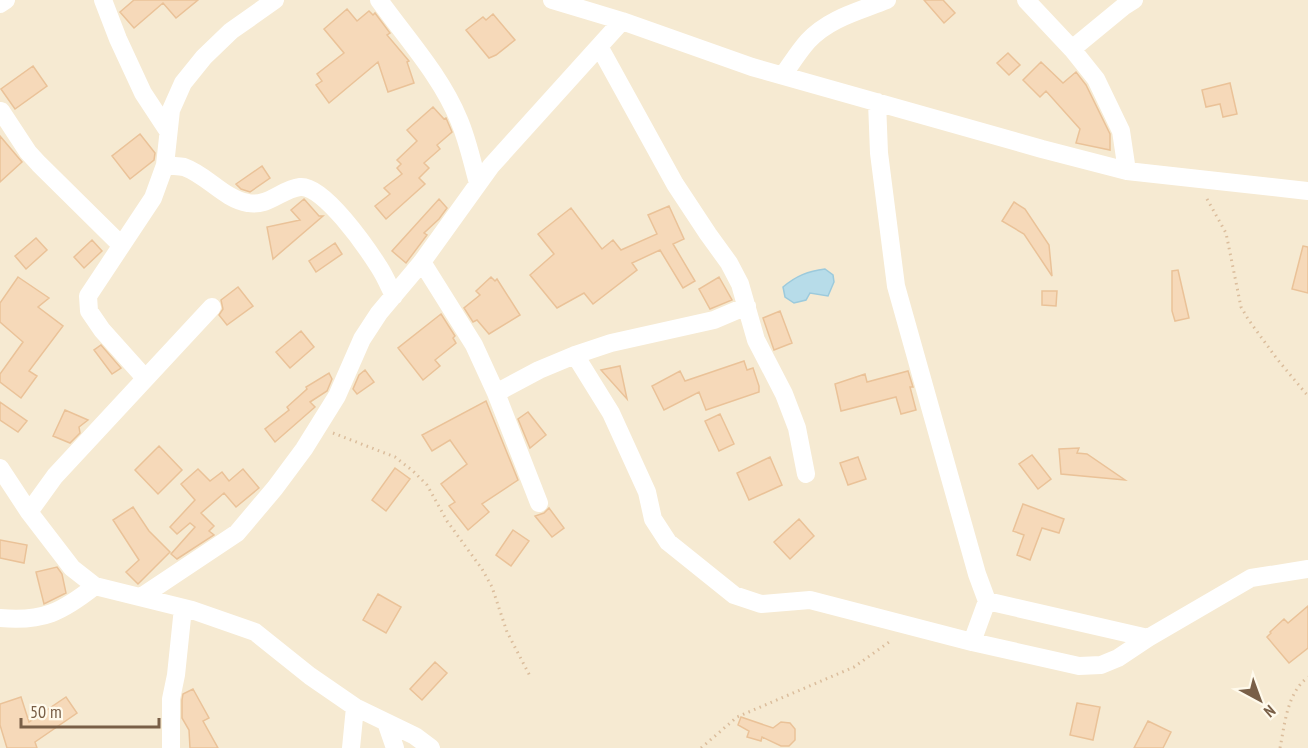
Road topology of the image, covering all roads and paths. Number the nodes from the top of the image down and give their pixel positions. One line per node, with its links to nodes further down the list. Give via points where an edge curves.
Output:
1 (6, 0): 9 (street)
2 (104, 0): 17 (street, via 143,93)
3 (275, 0): 17 (street, via 231,31 204,57 183,83 171,110)
4 (379, 0): 21 (street, via 445,93 468,143)
5 (552, 0): 10 (street)
6 (887, 0): 14 (street, via 826,27 810,39)
7 (1026, 0): 13 (street)
8 (1134, 0): 13 (street)
9 (0, 4)
10 (589, 7): 11 (street)
11 (622, 21): 12 (street); 14 (street)
12 (600, 48): 21 (street, via 538,112); 26 (street, via 675,184 729,263)
13 (1072, 49): 19 (street, via 1096,79 1122,131)
14 (783, 75): 15 (street)
15 (877, 102): 19 (street); 40 (street, via 879,153 896,286)
16 (1, 111): 23 (street, via 28,152)
17 (168, 131): 18 (street)
18 (165, 165): 23 (street, via 153,198); 25 (street, via 183,167 249,204 303,186 316,190 360,239)
19 (1127, 171): 20 (street)
20 (1199, 179): 22 (street); 31 (path, via 1226,233 1244,313)
21 (478, 183): 24 (street)
22 (1308, 191)
23 (121, 245): 29 (street, via 88,296 89,311)
24 (422, 262): 25 (street); 30 (street, via 474,345)
25 (394, 296): 32 (street, via 362,339 337,396)
26 (747, 306): 28 (street, via 714,320 611,343); 34 (street, via 756,340 797,428)
27 (213, 307): 29 (street)
28 (575, 356): 30 (street); 43 (street, via 611,413 647,492 653,519 669,542 734,595 761,604 810,600)
29 (145, 378): 36 (street, via 55,476)
30 (496, 393): 35 (street)
31 (1308, 396)
32 (317, 427): 39 (street, via 275,488 237,533); 47 (path, via 395,457 427,485 482,569 507,632)
33 (0, 468): 36 (street)
34 (806, 474)
35 (538, 503)
36 (29, 512): 38 (street, via 72,568)
37 (1308, 569): 44 (street, via 1251,578)
38 (95, 586): 39 (street); 42 (street, via 59,612 42,617)
39 (141, 597): 41 (street)
40 (987, 601): 44 (street); 45 (street)
41 (183, 608): 48 (street, via 255,632); 50 (street, via 171,699)
42 (0, 618)
43 (910, 626): 45 (street); 54 (path, via 854,667 737,717)
44 (1148, 638): 45 (street, via 1101,665 1079,666)
45 (972, 642)
46 (1308, 677): 55 (path, via 1293,696)
47 (531, 678)
48 (355, 707): 49 (street); 51 (street)
49 (386, 722): 52 (street); 53 (street)
50 (171, 748)
51 (351, 748)
52 (395, 748)
53 (431, 748)
54 (701, 748)
55 (1280, 748)

